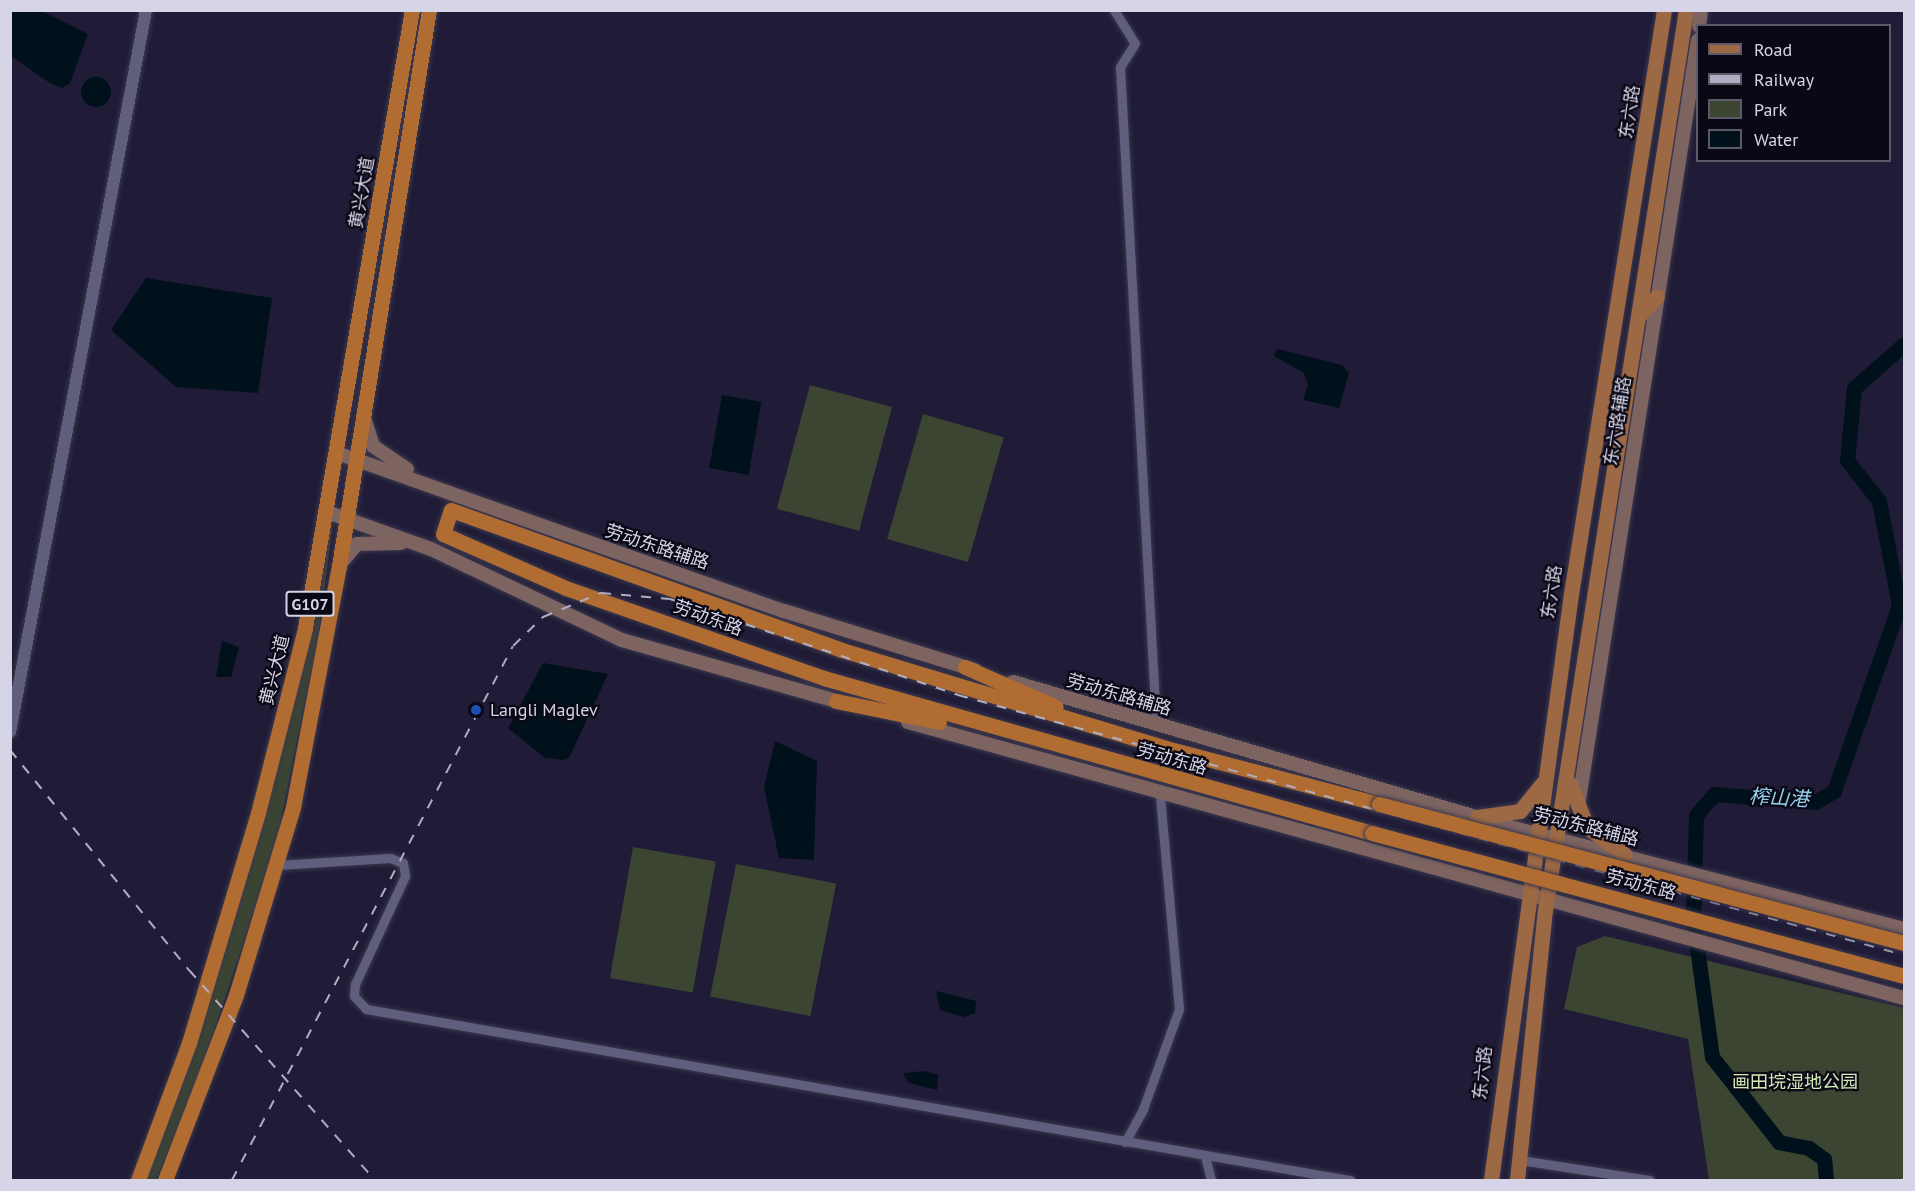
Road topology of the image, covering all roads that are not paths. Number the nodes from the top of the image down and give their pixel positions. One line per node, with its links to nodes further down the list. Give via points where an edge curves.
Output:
1 (146, 10): 21 (street)
2 (412, 10): 11 (highway, 黄兴大道 / G107)
3 (429, 10): 10 (highway, 黄兴大道 / G107)
4 (1114, 10): 20 (street, via 1135,43 1120,67)
5 (1664, 10): 24 (main road, 东六路, via 1648,133 1571,594)
6 (1686, 10): 9 (main road)
7 (1696, 52): 8 (main road, 东六路辅路)
8 (1657, 296): 9 (main road); 27 (main road, 东六路辅路)
9 (1638, 317): 25 (main road)
10 (363, 413): 12 (highway, 黄兴大道 / G107); 13 (main road, via 368,436 382,454)
11 (337, 453): 12 (main road, 劳动东路辅路); 14 (highway, 黄兴大道 / G107)
12 (356, 459): 13 (main road, 劳动东路辅路); 15 (highway, 黄兴大道 / G107)
13 (481, 501): 18 (main road, 劳动东路辅路, via 784,611)
14 (327, 512): 15 (main road); 42 (highway, 黄兴大道 / G107, via 305,628 258,813 189,1043)
15 (347, 519): 16 (main road); 17 (highway, 黄兴大道 / G107)
16 (431, 549): 17 (main road, via 368,541 350,549); 19 (main road, via 614,637)
17 (339, 566): 32 (highway, 黄兴大道 / G107)
18 (965, 667): 20 (main road, 劳动东路辅路); 22 (highway)
19 (836, 701): 23 (highway); 26 (main road)
20 (1156, 724): 28 (main road, 劳动东路辅路)
21 (10, 732)
22 (1177, 751): 23 (highway, 劳动东路, via 842,650 452,510 443,534 566,588 761,657); 36 (highway, 劳动东路, bridge)
23 (1088, 755): 37 (highway, 劳动东路, bridge)
24 (1548, 769): 28 (main road, via 1520,811); 29 (main road, 东六路)
25 (1569, 773): 27 (main road); 30 (main road)
26 (1160, 795): 33 (main road); 39 (street, via 1179,1009 1143,1109)
27 (1577, 808): 31 (main road, via 1593,835)
28 (1477, 817): 29 (main road, 劳动东路辅路)
29 (1538, 833): 30 (main road, 劳动东路辅路); 33 (main road, 东六路)
30 (1558, 838): 31 (main road, 劳动东路辅路); 34 (main road)
31 (1624, 854): 35 (main road, 劳动东路辅路)
32 (278, 865): 39 (street, via 390,858 405,867 355,984 354,996 366,1009); 43 (highway, 黄兴大道 / G107, via 208,1076)
33 (1527, 893): 34 (main road); 46 (main road, 东六路)
34 (1547, 899): 38 (main road); 41 (main road)
35 (1899, 927)
36 (1905, 943)
37 (1905, 976)
38 (1902, 997)
39 (1125, 1142): 40 (street)
40 (1205, 1156): 44 (street); 45 (street)
41 (1520, 1160): 47 (main road); 48 (street)
42 (138, 1180)
43 (165, 1180)
44 (1211, 1180)
45 (1350, 1180)
46 (1491, 1180)
47 (1517, 1180)
48 (1649, 1180)

